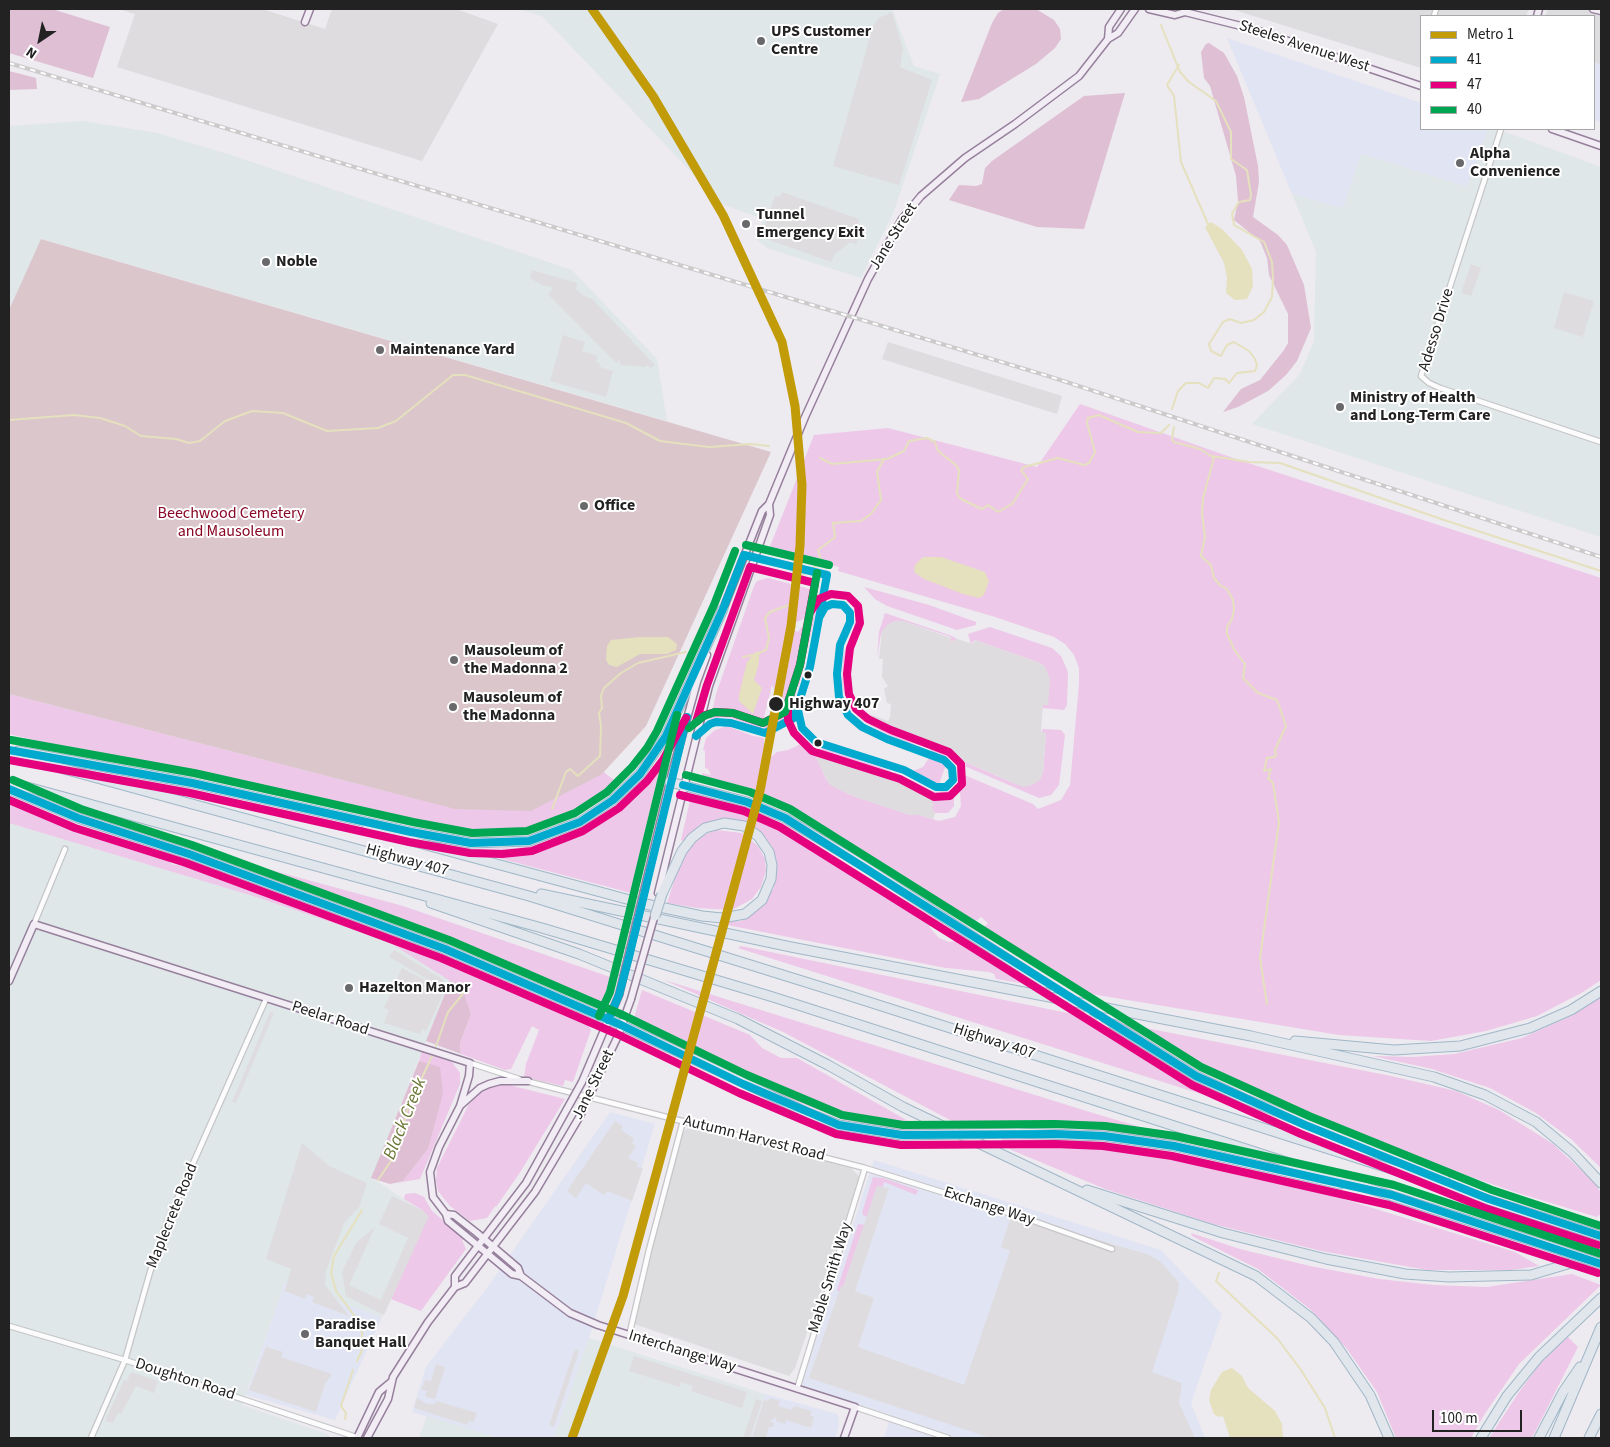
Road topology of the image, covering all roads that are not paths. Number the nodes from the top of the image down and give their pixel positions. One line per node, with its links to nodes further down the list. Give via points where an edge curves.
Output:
1 (310, 9): 8 (main road)
2 (1121, 9): 9 (main road, Jane Street, via 1109,27)
3 (1135, 9): 9 (main road, Jane Street, via 1118,34)
4 (1149, 9): 6 (main road, Steeles Avenue West, via 1175,15)
5 (1593, 9): 7 (main road)
6 (1184, 10): 10 (main road, Steeles Avenue West, via 1253,29)
7 (1601, 11)
8 (306, 22)
9 (1108, 39): 15 (main road, Jane Street, via 1079,76 965,158 910,208 866,283)
10 (1420, 86)
11 (1501, 130): 14 (street, Adesso Drive, via 1421,376 1433,386)
12 (1555, 130): 13 (main road)
13 (1601, 146)
14 (1601, 442)
15 (769, 504): 16 (main road, Jane Street, via 762,511); 21 (main road, Jane Street, via 770,515 709,686)
16 (723, 609): 20 (main road, Jane Street, via 697,682); 23 (highway, via 655,754 613,800 580,822 529,841 471,843)
17 (9, 750): 23 (highway, via 192,784)
18 (9, 754): 26 (highway, Highway 407)
19 (9, 782): 25 (highway, Highway 407)
20 (670, 782): 21 (highway); 34 (main road, Jane Street, bridge, via 618,995)
21 (683, 785): 27 (main road, Jane Street); 31 (highway, via 748,802 785,818)
22 (9, 789): 34 (highway, via 78,818 189,854 419,939)
23 (295, 808): 27 (highway, via 632,900 722,918 745,914 762,900 771,880 769,852 758,836 744,826 724,823 705,828 682,851)
24 (65, 849): 29 (street)
25 (356, 876): 44 (highway, via 579,954 738,1019 903,1107); 45 (highway, Highway 407, via 773,997)
26 (484, 882): 37 (highway, via 791,948); 46 (highway, Highway 407)
27 (660, 894): 28 (highway, bridge)
28 (655, 916): 36 (main road, Jane Street, bridge)
29 (34, 924): 30 (main road); 33 (main road, Peelar Road)
30 (9, 981)
31 (1045, 983)
32 (1601, 992): 37 (highway, via 1530,1028 1460,1046 1363,1049)
33 (266, 999): 38 (main road, Peelar Road); 63 (street, Maplecrete Road, via 167,1222)
34 (608, 1020): 36 (highway); 49 (main road, Jane Street, bridge, via 582,1082 526,1183)
35 (1113, 1024): 46 (highway, via 1196,1076 1243,1098)
36 (621, 1025): 45 (highway, bridge, via 839,1125 902,1135 1018,1133 1104,1136 1174,1146); 51 (main road, Jane Street, bridge, via 580,1116 536,1192)
37 (1251, 1036): 43 (highway, via 1434,1077 1485,1095 1536,1122)
38 (470, 1063): 39 (street, Autumn Harvest Road); 40 (main road)
39 (528, 1081): 40 (main road, via 489,1084); 41 (street, Autumn Harvest Road)
40 (460, 1106): 47 (main road, via 430,1172 433,1197)
41 (683, 1121): 42 (street, Autumn Harvest Road); 61 (street)
42 (865, 1168): 52 (street, Exchange Way, via 1028,1218); 65 (street, Mable Smith Way)
43 (1599, 1180)
44 (1065, 1183): 54 (highway, via 1231,1236 1405,1274 1449,1277 1531,1275); 73 (highway, via 1256,1276 1284,1296 1311,1318 1350,1364 1370,1395)
45 (1392, 1196): 55 (highway, Highway 407, bridge)
46 (1489, 1199): 48 (highway, Highway 407)
47 (446, 1214): 49 (main road, via 454,1215); 50 (main road, via 448,1222)
48 (1600, 1236)
49 (483, 1239): 50 (main road, Jane Street); 51 (main road)
50 (478, 1246): 53 (main road, Interchange Way); 57 (main road, Jane Street, via 455,1276)
51 (492, 1247): 53 (main road, Jane Street); 56 (main road, Interchange Way, via 518,1268)
52 (1112, 1250)
53 (487, 1254): 56 (main road, Interchange Way, via 512,1274); 57 (main road, Jane Street, via 465,1283)
54 (1601, 1254)
55 (1601, 1264)
56 (520, 1276): 61 (main road, Interchange Way, via 570,1313)
57 (455, 1287): 64 (main road, Jane Street, via 428,1322)
58 (1601, 1298): 74 (highway, via 1528,1370)
59 (9, 1326): 63 (street, Doughton Road)
60 (1601, 1327): 62 (highway)
61 (629, 1336): 65 (main road, Interchange Way)
62 (1591, 1350): 75 (highway, via 1563,1392); 76 (highway)
63 (125, 1360): 68 (street, Maplecrete Road); 69 (street, Doughton Road)
64 (391, 1382): 69 (main road, Jane Street, via 379,1392); 70 (main road, Jane Street, via 388,1399)
65 (797, 1389): 66 (main road, Interchange Way)
66 (855, 1407): 71 (main road); 72 (street, Interchange Way)
67 (1601, 1414): 77 (highway)
68 (91, 1438)
69 (358, 1438)
70 (367, 1438)
71 (844, 1438)
72 (948, 1438)
73 (1389, 1438)
74 (1480, 1438)
75 (1539, 1438)
76 (1554, 1438)
77 (1589, 1438)

